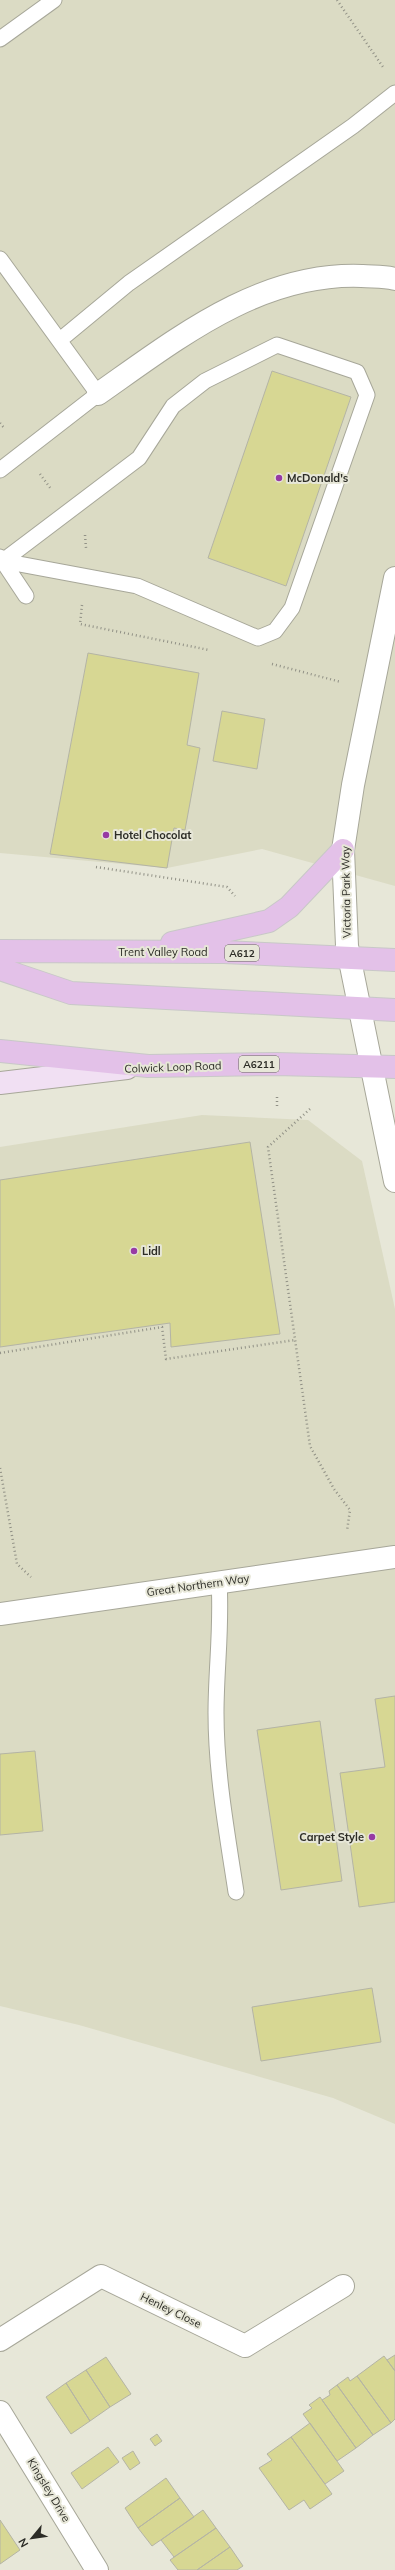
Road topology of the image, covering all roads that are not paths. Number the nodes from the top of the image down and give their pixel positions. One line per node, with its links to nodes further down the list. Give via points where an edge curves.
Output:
1 (54, 0): 2 (lane)
2 (0, 39)
3 (395, 93): 6 (lane, via 353,126 129,283)
4 (0, 259): 6 (lane)
5 (395, 279): 7 (street, via 333,275 293,282 244,301 185,333)
6 (60, 340): 7 (lane)
7 (98, 394): 8 (lane)
8 (0, 470)
9 (1, 559): 9 (lane, via 139,458 173,406 205,381 237,364 277,345 357,372 367,395 292,608 275,631 258,638 137,586); 11 (lane)
10 (395, 578): 12 (street, Victoria Park Way, via 353,785)
11 (26, 596)
12 (343, 850): 14 (main road, via 289,906 269,921); 15 (street, Victoria Park Way)
13 (0, 951): 14 (main road, Trent Valley Road / A612)
14 (134, 952): 15 (main road, Trent Valley Road / A612, via 224,952)
15 (350, 958): 16 (main road, A612); 18 (street, Victoria Park Way)
16 (395, 960)
17 (0, 969): 18 (main road, via 71,993)
18 (360, 1009): 19 (main road); 22 (street, Victoria Park Way)
19 (395, 1010)
20 (0, 1051): 21 (main road)
21 (148, 1066): 22 (main road, Colwick Loop Road / A6211, via 276,1064); 24 (main road, Colwick Loop Road)
22 (371, 1067): 23 (main road, Colwick Loop Road / A6211); 25 (street, Victoria Park Way)
23 (395, 1067)
24 (0, 1083)
25 (395, 1181)
26 (395, 1557): 27 (street, Great Northern Way)
27 (219, 1582): 28 (street, Great Northern Way); 29 (lane, via 220,1638 216,1713 218,1765)
28 (0, 1614)
29 (236, 1892)
30 (343, 2286): 31 (street, Henley Close, via 245,2346 101,2276)
31 (0, 2340)
32 (0, 2412): 33 (street, Kingsley Drive)
33 (97, 2570)

